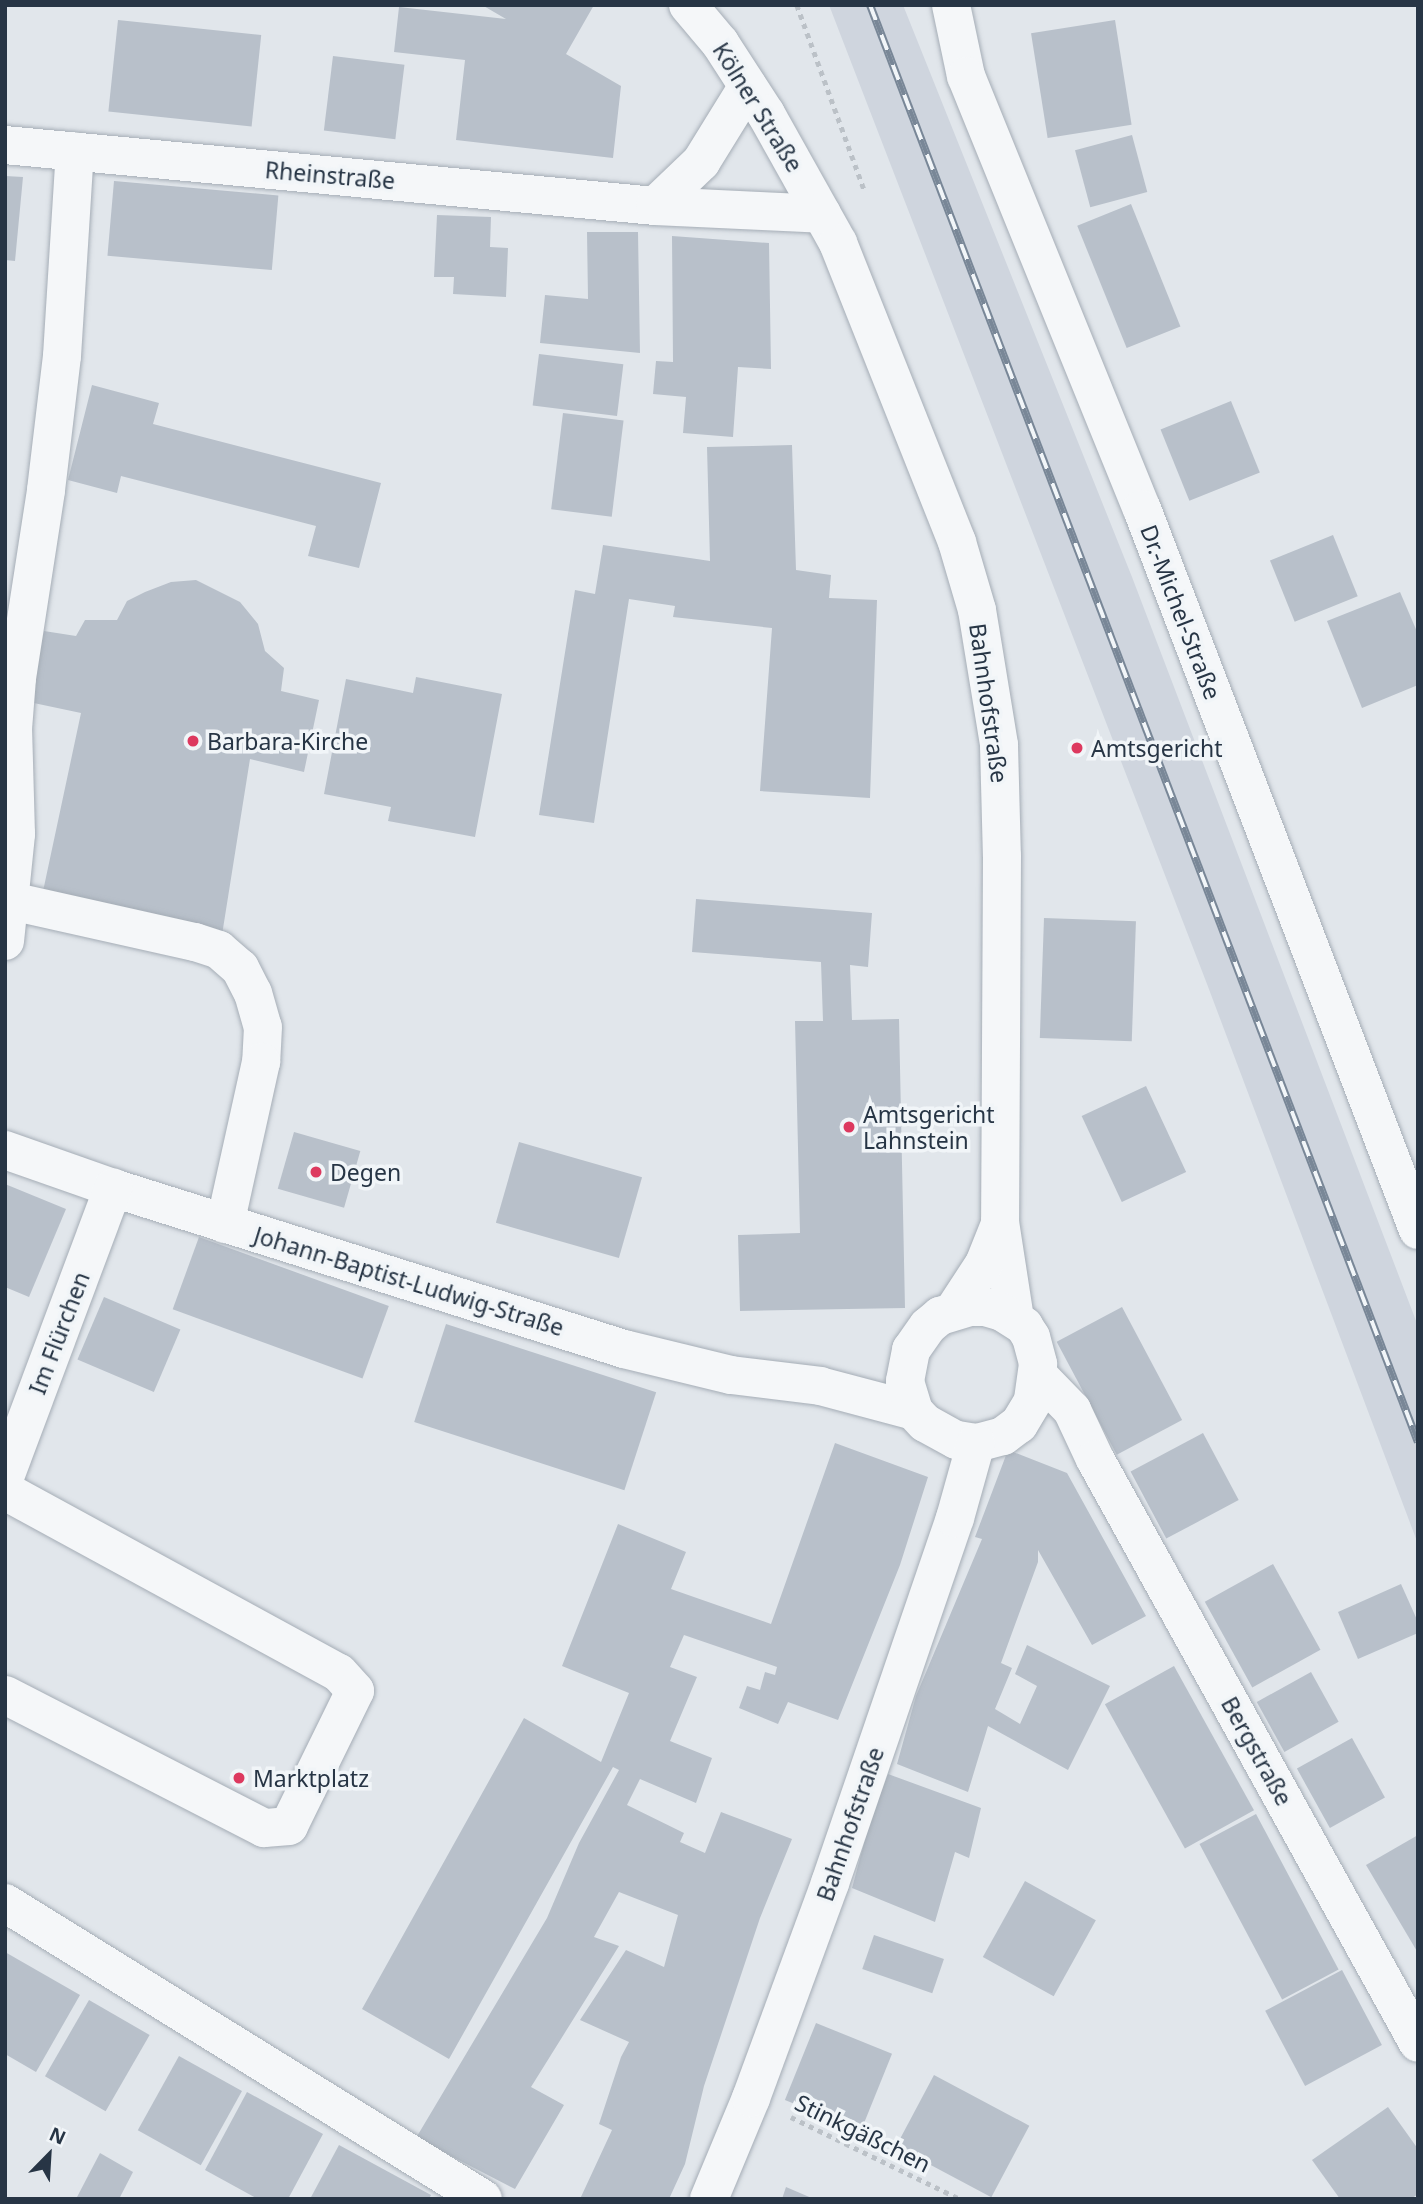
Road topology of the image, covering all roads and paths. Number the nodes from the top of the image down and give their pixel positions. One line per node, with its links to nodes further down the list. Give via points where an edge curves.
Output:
1 (688, 5): 4 (street, Kölner Straße)
2 (797, 5): 7 (path)
3 (951, 5): 16 (street, Dr.-Michel-Straße, via 966,76 1142,509)
4 (748, 86): 8 (street, via 708,153); 9 (street, Kölner Straße)
5 (5, 145): 6 (street, Rheinstraße)
6 (75, 151): 8 (street, Rheinstraße); 10 (street, via 62,356 13,729 16,834)
7 (868, 200)
8 (655, 206): 9 (street, Rheinstraße)
9 (822, 214): 14 (street, Bahnhofstraße, via 874,327 957,542 977,611 992,694 1002,802)
10 (11, 901): 11 (street); 15 (street, via 195,942 219,950 240,968 262,1027 261,1062)
11 (5, 941)
12 (5, 1150): 13 (street, Johann-Baptist-Ludwig-Straße)
13 (113, 1188): 15 (street, Johann-Baptist-Ludwig-Straße); 26 (street, Im Flürchen)
14 (1000, 1222): 17 (street, Bahnhofstraße, via 984,1264); 18 (street, Bahnhofstraße)
15 (225, 1224): 21 (street, Johann-Baptist-Ludwig-Straße, via 664,1360 731,1375)
16 (1418, 1230)
17 (954, 1310): 18 (street, via 985,1307); 19 (street, Bahnhofstraße, via 928,1326)
18 (1015, 1319): 20 (street, Bahnhofstraße, via 1031,1337)
19 (911, 1350): 21 (street, Johann-Baptist-Ludwig-Straße, via 881,1367); 22 (street, via 905,1381)
20 (1038, 1374): 23 (street, Bahnhofstraße, via 1033,1401); 25 (street, Bergstraße, via 1072,1410)
21 (820, 1386): 22 (street, Johann-Baptist-Ludwig-Straße)
22 (914, 1411): 24 (street, via 939,1433)
23 (1019, 1424): 24 (street, via 1003,1436); 25 (street, Bergstraße, via 1052,1430)
24 (976, 1443): 31 (street, Bahnhofstraße, via 955,1518 830,1883)
25 (1095, 1459): 30 (street, Bergstraße)
26 (5, 1477)
27 (5, 1491): 28 (street, via 339,1673 355,1691 289,1826 264,1828)
28 (5, 1695)
29 (5, 1903): 32 (street)
30 (1418, 2043)
31 (751, 2098): 33 (street, Bahnhofstraße); 34 (path, Stinkgäßchen)
32 (483, 2199)
33 (709, 2199)
34 (960, 2199)

